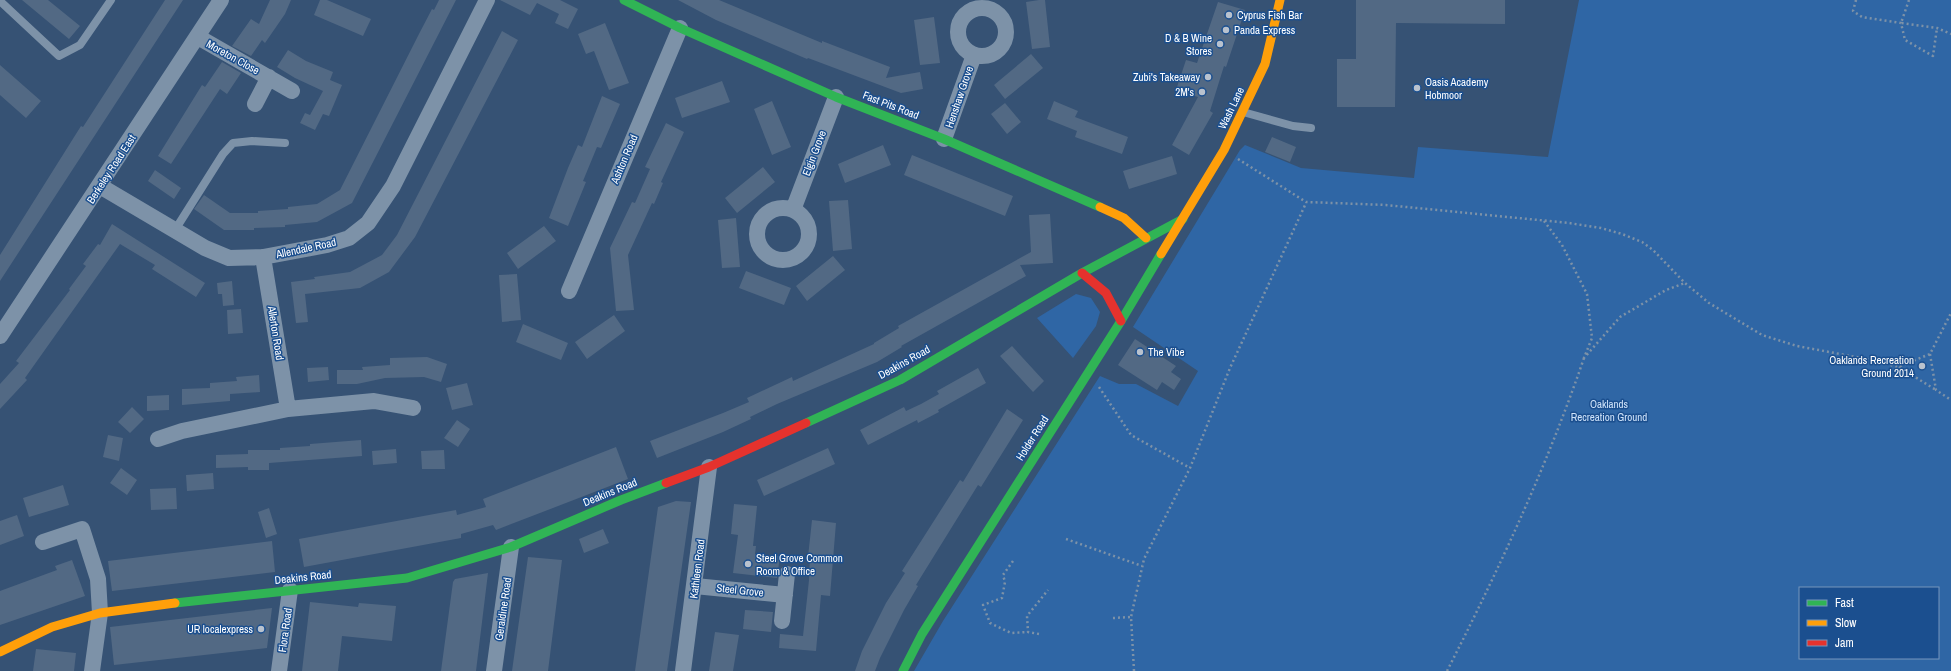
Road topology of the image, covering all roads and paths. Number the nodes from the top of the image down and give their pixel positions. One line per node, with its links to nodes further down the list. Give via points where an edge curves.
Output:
1 (111, 0): 8 (lane, via 80,45 59,56)
2 (221, 0): 13 (street, Berkeley Road East)
3 (487, 0): 31 (street, Allendale Road, via 396,180 368,223 349,238 327,245)
4 (624, 0): 10 (street, Fast Pits Road)
5 (1280, 0): 19 (street, Wash Lane, via 1265,64)
6 (1856, 0): 9 (path, via 1852,11 1862,17)
7 (1909, 0): 9 (path)
8 (0, 1)
9 (1901, 23): 11 (path); 11 (path, via 1905,40 1933,56)
10 (680, 28): 17 (street, Fast Pits Road); 34 (street, Ashton Road)
11 (1937, 28): 12 (path)
12 (1951, 34)
13 (198, 37): 15 (street, Moreton Close); 24 (street, Berkeley Road East)
14 (974, 55): 21 (street, Henshaw Grove)
15 (269, 77): 16 (street, Moreton Close); 18 (street, Moreton Close)
16 (292, 90)
17 (836, 97): 21 (street, Fast Pits Road); 26 (street, Elgin Grove)
18 (255, 104)
19 (1242, 112): 20 (lane, via 1293,126); 23 (street, Wash Lane)
20 (1311, 128)
21 (944, 139): 30 (street, Fast Pits Road, via 1124,218)
22 (285, 143): 29 (lane, via 233,143 223,154)
23 (1224, 150): 25 (path); 27 (street, Wash Lane)
24 (100, 186): 29 (street, Allendale Road); 37 (street, Berkeley Road East)
25 (1306, 202): 28 (path, via 1386,205); 48 (path, via 1230,368)
26 (793, 210)
27 (1183, 219): 30 (street, Deakins Road); 36 (street, Holder Road)
28 (1544, 221): 33 (path, via 1600,228 1642,242); 39 (path, via 1562,245 1586,294 1592,338)
29 (175, 230): 31 (street, Allendale Road, via 205,248 229,258)
30 (1146, 238): 32 (street, Deakins Road)
31 (263, 257): 45 (street, Allerton Road)
32 (1082, 273): 36 (street, via 1102,286 1113,302); 47 (street, Deakins Road, via 900,380)
33 (1685, 283): 39 (path, via 1666,290 1620,317); 40 (path, via 1709,304 1762,335 1797,346)
34 (569, 291)
35 (1951, 313): 38 (path)
36 (1121, 321): 41 (street, Holder Road)
37 (0, 336)
38 (1930, 354): 40 (path); 42 (path)
39 (1584, 358): 72 (path, via 1536,484)
40 (1898, 367): 42 (path)
41 (1088, 371): 48 (path, via 1131,435); 70 (street, Holder Road, via 922,634)
42 (1936, 390): 43 (path)
43 (1951, 400)
44 (413, 408): 45 (street, via 374,401)
45 (288, 410): 46 (street, via 182,431)
46 (158, 439)
47 (709, 467): 51 (street, Deakins Road, via 621,500); 55 (street, Kathleen Road)
48 (1190, 468): 53 (path)
49 (1066, 539): 53 (path)
50 (43, 542): 59 (street, via 82,529 98,579)
51 (511, 547): 56 (street, Deakins Road, via 407,578); 68 (street, Geraldine Road)
52 (1013, 562): 63 (path, via 1003,575 1005,582 1002,598 983,605 990,623 1011,633)
53 (1142, 566): 60 (path)
54 (787, 574): 58 (street)
55 (695, 586): 58 (street, Steel Grove); 69 (street, Kathleen Road)
56 (290, 590): 59 (street, Deakins Road); 67 (street, Flora Road)
57 (1048, 590): 63 (path, via 1027,616)
58 (785, 595): 62 (street)
59 (100, 613): 65 (street, Deakins Road, via 52,627); 66 (street)
60 (1131, 616): 61 (path); 71 (path)
61 (1113, 618)
62 (782, 621)
63 (1028, 632): 64 (path)
64 (1039, 634)
65 (0, 652)
66 (92, 671)
67 (279, 671)
68 (494, 671)
69 (683, 671)
70 (903, 671)
71 (1134, 671)
72 (1448, 671)

